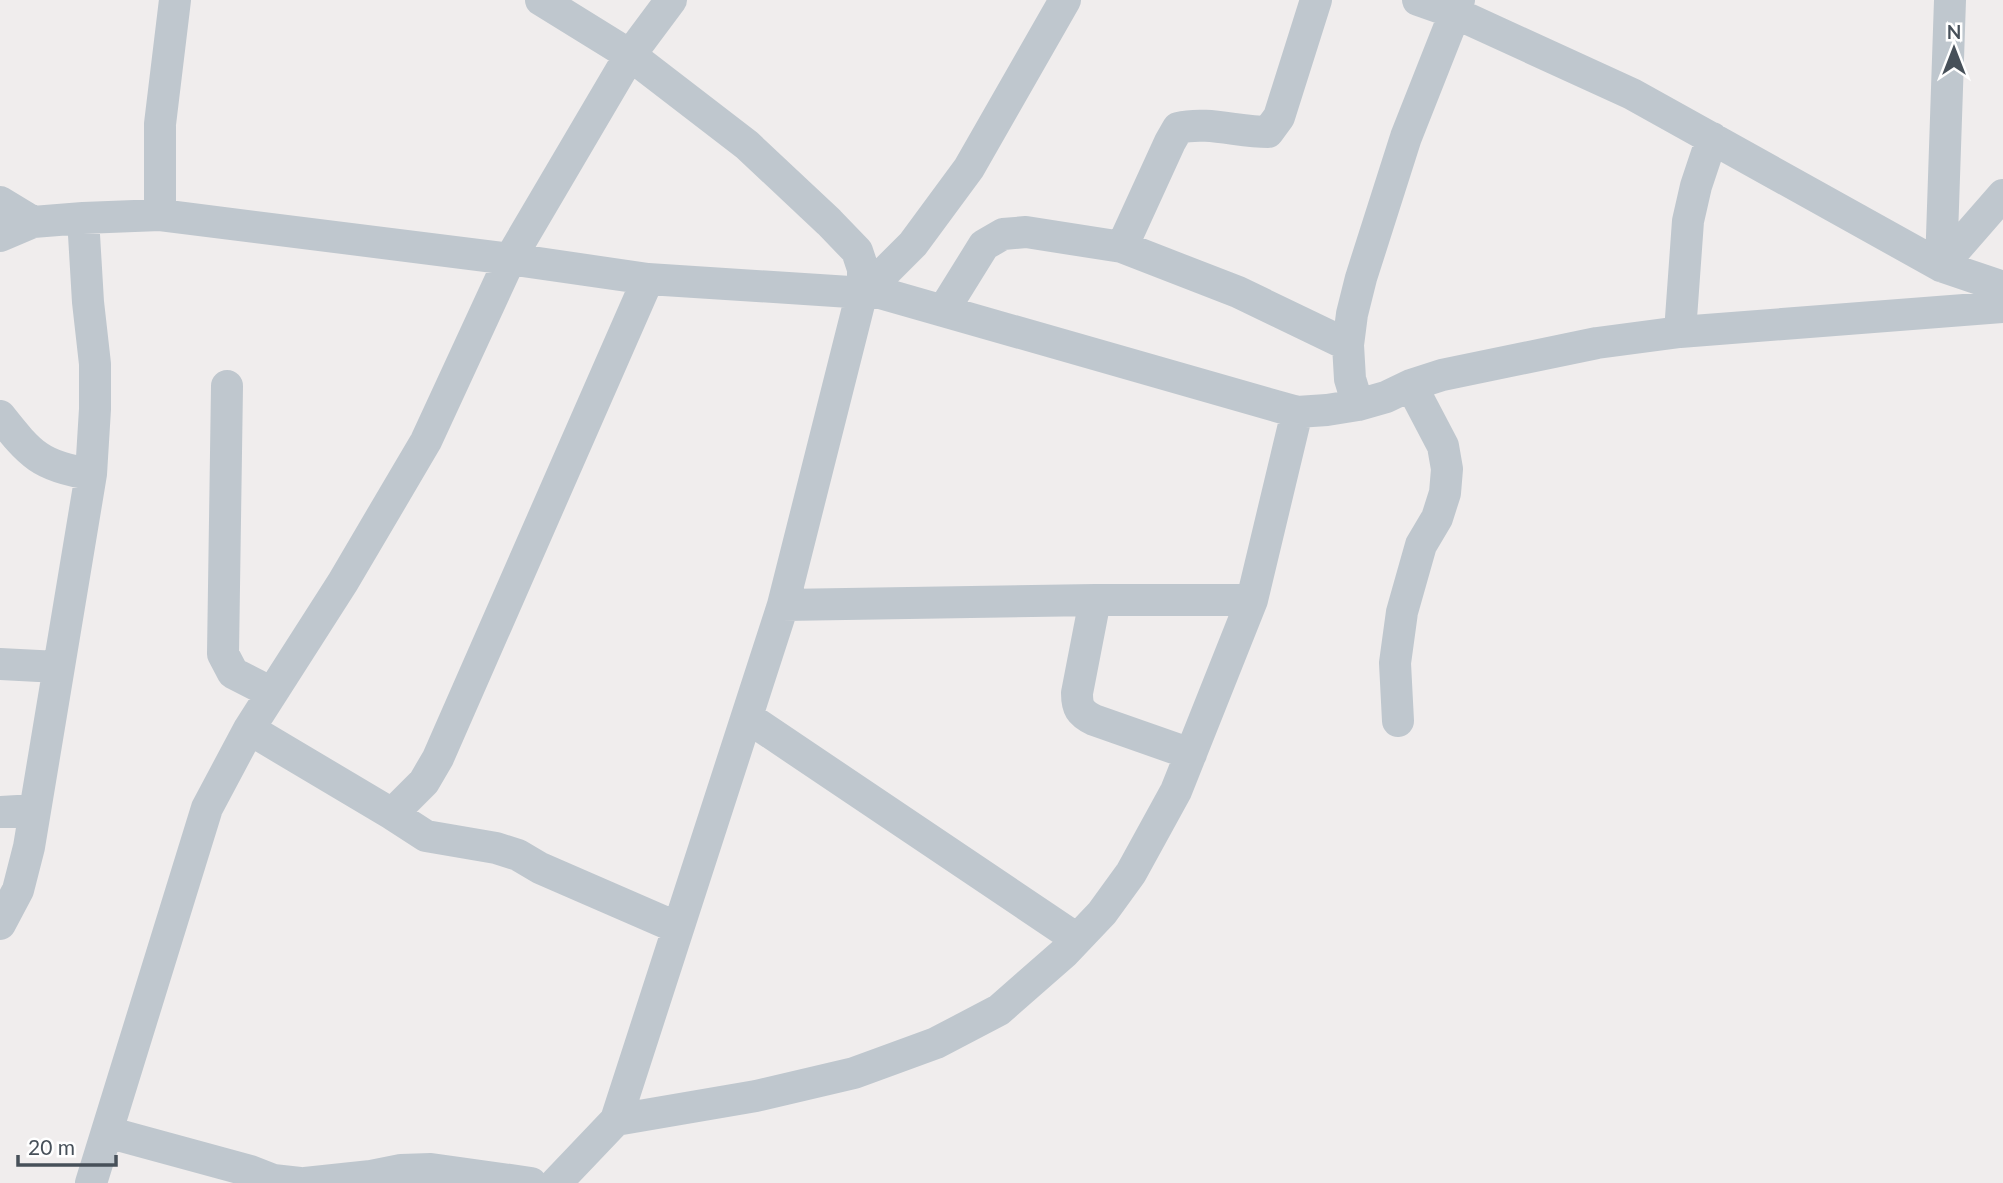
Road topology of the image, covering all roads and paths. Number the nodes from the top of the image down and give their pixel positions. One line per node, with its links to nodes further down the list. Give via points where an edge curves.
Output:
1 (174, 0): 13 (street, via 160,124)
2 (541, 0): 9 (street)
3 (671, 0): 9 (street)
4 (1065, 0): 22 (street, via 969,168 913,244)
5 (1316, 0): 17 (street, via 1279,117 1268,132 1193,124 1178,128)
6 (1418, 0): 8 (street)
7 (1950, 0): 19 (street)
8 (1457, 7): 10 (street); 26 (street, via 1406,137 1361,278)
9 (630, 55): 18 (street); 22 (street, via 747,145 829,222 857,251)
10 (1712, 138): 19 (street); 25 (street, via 1689,221)
11 (2003, 195): 19 (street)
12 (0, 202): 15 (street)
13 (160, 215): 14 (street); 18 (street)
14 (83, 218): 15 (street); 32 (street, via 95,364)
15 (33, 222): 16 (street)
16 (0, 236)
17 (1122, 247): 24 (street, via 1026,232 1003,234 984,245); 26 (street, via 1238,292)
18 (510, 259): 20 (street); 38 (street, via 426,441)
19 (1941, 266): 21 (street)
20 (649, 279): 22 (street, via 850,292); 45 (street, via 438,758 424,782)
21 (2003, 287)
22 (863, 288): 24 (street); 35 (street)
23 (2003, 307): 25 (street)
24 (943, 311): 30 (street)
25 (1680, 332): 27 (street, via 1477,366)
26 (1348, 345): 29 (street, via 1350,379)
27 (1411, 385): 29 (street); 40 (street, via 1443,446 1447,469 1445,493 1437,518 1420,545 1402,612 1395,663)
28 (227, 386): 38 (street, via 223,653 233,673)
29 (1358, 405): 30 (street)
30 (1297, 412): 34 (street)
31 (0, 416): 32 (street, via 43,461)
32 (91, 474): 37 (street)
33 (1095, 600): 34 (street); 35 (street); 42 (street, via 1077,706 1094,720)
34 (1252, 600): 42 (street)
35 (783, 606): 39 (street)
36 (0, 664): 37 (street)
37 (58, 667): 43 (street)
38 (272, 693): 41 (street)
39 (747, 717): 47 (street); 48 (street)
40 (1398, 721)
41 (249, 729): 45 (street); 50 (street, via 207,808)
42 (1191, 754): 48 (street, via 1176,791 1130,873)
43 (35, 810): 44 (street); 46 (street, via 18,890)
44 (0, 812)
45 (392, 814): 47 (street, via 426,836 518,855)
46 (0, 924)
47 (678, 928): 49 (street)
48 (1077, 939): 49 (street, via 999,1010 936,1042 842,1076)
49 (616, 1120): 55 (street)
50 (107, 1132): 51 (street); 52 (street, via 274,1180)
51 (91, 1183)
52 (300, 1183)
53 (305, 1183): 54 (street, via 431,1169)
54 (531, 1183)
55 (556, 1183)

